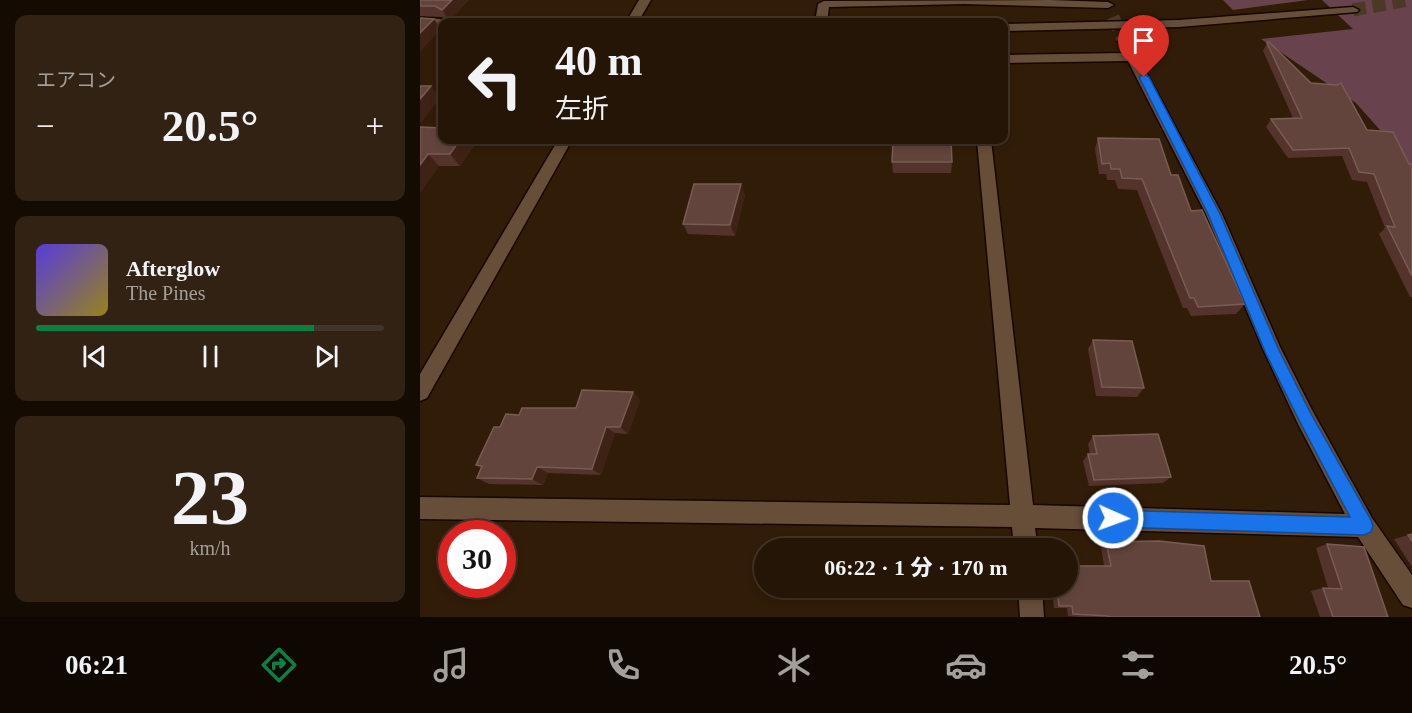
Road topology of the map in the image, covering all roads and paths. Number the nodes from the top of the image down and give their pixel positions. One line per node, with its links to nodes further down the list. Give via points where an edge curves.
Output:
1 (645, 0): 7 (street)
2 (964, 1): 3 (street); 5 (street); 8 (street, via 824,4)
3 (1106, 2): 6 (street)
4 (1353, 10): 11 (street, via 1136,27)
5 (971, 17)
6 (1113, 17)
7 (634, 18)
8 (822, 18)
9 (420, 22): 10 (street)
10 (438, 23)
11 (1008, 28)
12 (1008, 59): 18 (street, via 1128,50 1214,214 1305,417)
13 (563, 144): 15 (street)
14 (984, 144): 17 (street)
15 (420, 392)
16 (420, 508): 17 (street)
17 (1022, 516): 18 (street); 19 (street)
18 (1364, 526): 20 (street)
19 (1025, 538)
20 (1412, 596)
21 (1031, 598): 22 (street)
22 (1032, 617)

